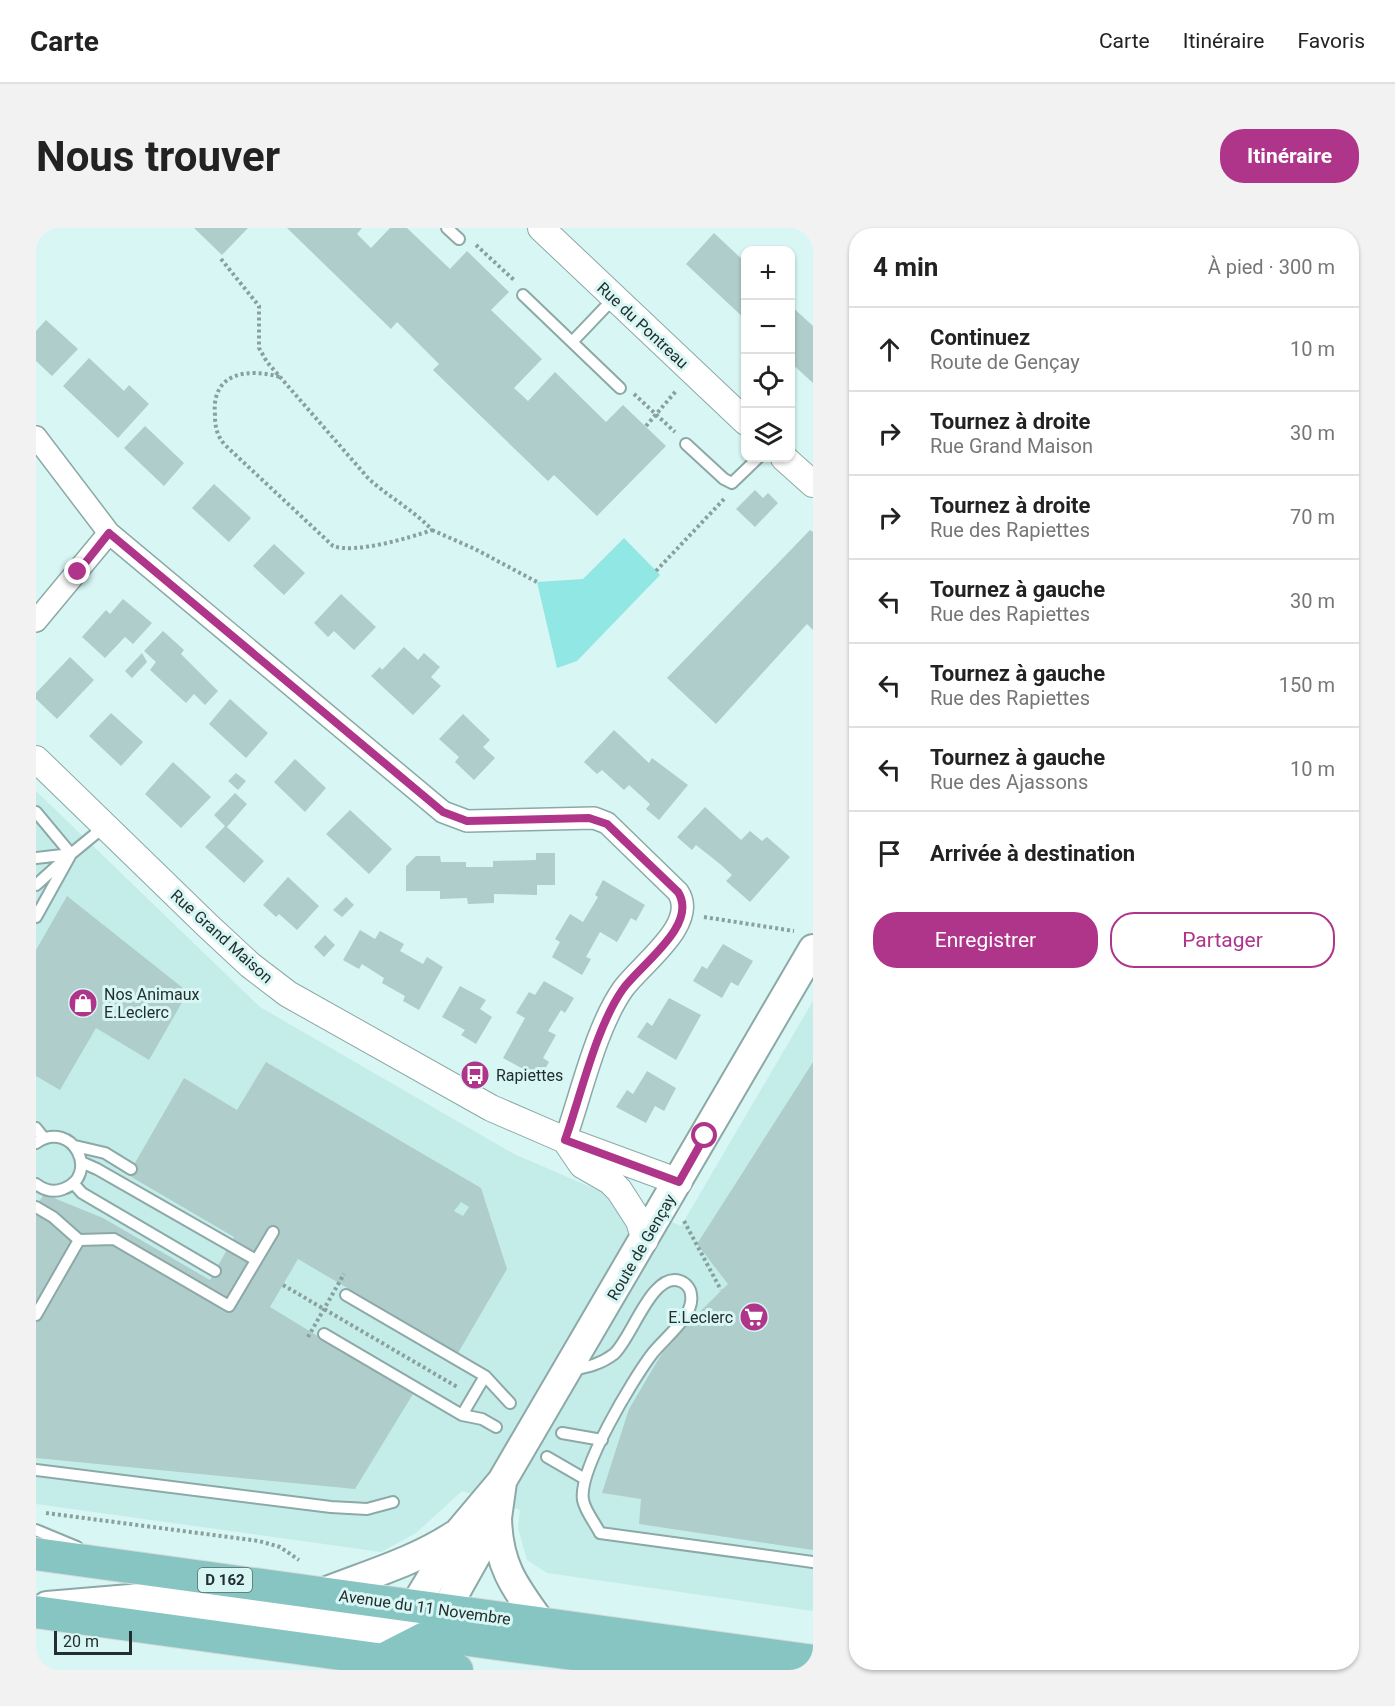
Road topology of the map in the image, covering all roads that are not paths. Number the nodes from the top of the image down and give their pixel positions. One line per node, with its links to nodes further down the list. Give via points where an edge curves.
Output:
1 (447, 228): 3 (lane)
2 (541, 228): 5 (street, Rue du Pontreau)
3 (459, 239)
4 (523, 295): 6 (lane)
5 (615, 298): 6 (lane); 8 (street, Rue du Pontreau)
6 (572, 342): 7 (lane)
7 (620, 388)
8 (741, 417)
9 (36, 437): 14 (street)
10 (686, 444): 11 (lane, via 732,483)
11 (754, 462)
12 (788, 462): 13 (street)
13 (813, 484)
14 (109, 533): 15 (street); 27 (street, via 443,812 467,821 603,821 678,892 683,900 682,914 674,931 624,987 611,1010)
15 (36, 621)
16 (36, 759): 18 (street, Rue Grand Maison)
17 (36, 812): 19 (lane)
18 (105, 826): 19 (lane); 27 (street, Rue Grand Maison, via 215,933 288,994 490,1108)
19 (71, 854): 20 (lane); 21 (lane); 23 (lane)
20 (36, 858)
21 (40, 876): 22 (lane)
22 (36, 885)
23 (36, 917)
24 (805, 940): 31 (main road, Route de Gençay)
25 (36, 1128): 26 (lane)
26 (40, 1140): 28 (lane, via 60,1137)
27 (565, 1140): 31 (street, Rue Grand Maison); 37 (street, via 582,1165 619,1190 639,1221)
28 (75, 1146): 29 (lane); 30 (lane, via 105,1154)
29 (81, 1162): 32 (lane); 38 (lane)
30 (131, 1169)
31 (679, 1182): 37 (main road, Route de Gençay)
32 (73, 1183): 33 (lane, via 57,1191); 39 (lane, via 82,1193)
33 (36, 1184)
34 (36, 1207): 36 (lane)
35 (273, 1232): 38 (lane)
36 (79, 1240): 38 (lane, via 114,1239 229,1306); 41 (lane)
37 (645, 1240): 43 (main road, Route de Gençay)
38 (256, 1260)
39 (215, 1270)
40 (346, 1295): 44 (lane)
41 (36, 1315)
42 (324, 1334): 46 (lane)
43 (568, 1371): 49 (lane, via 594,1366 616,1352 658,1286 671,1280 688,1287 692,1294 686,1315 651,1355); 53 (main road, Route de Gençay)
44 (485, 1376): 45 (lane); 46 (lane)
45 (510, 1403)
46 (462, 1415): 47 (lane)
47 (496, 1427)
48 (562, 1433): 49 (lane)
49 (602, 1440): 52 (lane)
50 (547, 1457): 52 (lane)
51 (36, 1470): 54 (lane, via 331,1506 367,1509)
52 (585, 1479): 59 (lane, via 583,1501 600,1533)
53 (502, 1481): 55 (main road, Route de Gençay); 57 (main road, Route de Gençay)
54 (393, 1502)
55 (497, 1518): 65 (main road, Route de Gençay); 66 (main road, via 498,1544 506,1571)
56 (36, 1530): 60 (lane)
57 (459, 1532): 61 (main road, via 400,1564); 62 (main road, Route de Gençay)
58 (36, 1554): 60 (main road, Avenue du 11 Novembre / D 162)
59 (813, 1562)
60 (124, 1566): 61 (main road, Avenue du 11 Novembre / D 162)
61 (321, 1593): 62 (main road, Avenue du 11 Novembre / D 162)
62 (415, 1605): 65 (main road, Avenue du 11 Novembre / D 162); 67 (main road, Route de Gençay)
63 (36, 1607): 67 (main road, via 142,1598)
64 (36, 1612): 68 (main road)
65 (439, 1622): 66 (main road, Avenue du 11 Novembre / D 162); 67 (main road); 70 (main road, Route de Gençay); 71 (main road, via 686,1669)
66 (541, 1623): 69 (main road, Avenue du 11 Novembre / D 162)
67 (399, 1633): 70 (main road, Route de Gençay)
68 (271, 1645): 70 (main road); 72 (main road)
69 (813, 1661)
70 (395, 1666): 73 (main road)
71 (813, 1668)
72 (302, 1670)
73 (457, 1670)

